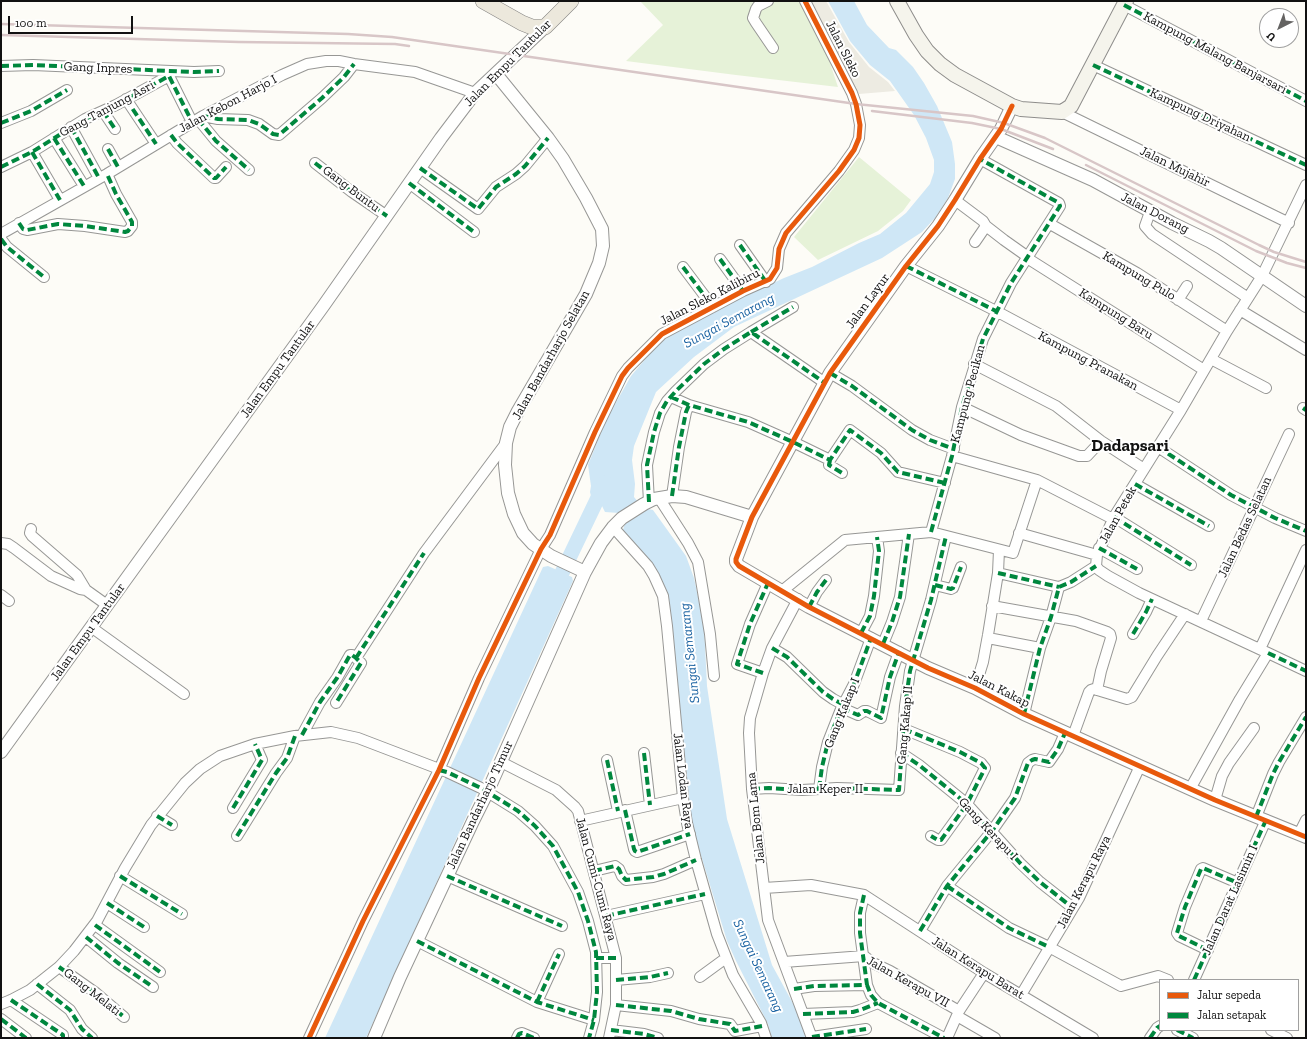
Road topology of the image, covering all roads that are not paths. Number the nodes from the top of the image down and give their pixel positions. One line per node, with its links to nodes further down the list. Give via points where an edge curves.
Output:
1 (483, 1): 7 (main road, via 527,25)
2 (571, 1): 7 (main road, Jalan Empu Tantular)
3 (768, 1): 8 (street, via 758,6 753,18)
4 (805, 1): 20 (street, Jalan Sleko)
5 (897, 1): 19 (main road, via 927,51 940,64)
6 (1125, 3): 10 (main road); 18 (street, Kampung Malang Banjarsari)
7 (545, 27): 14 (street, Jalan Empu Tantular)
8 (774, 48)
9 (354, 64): 16 (street, Jalan Kebon Harjo I, via 415,72); 23 (street, Jalan Kebon Harjo I, via 339,61 307,64); 23 (street, via 322,98 277,135 248,120)
10 (1093, 65): 22 (main road, via 1072,106); 36 (street, Kampung Driyahan)
11 (1, 66): 13 (street, Gang Inpres, via 33,65)
12 (220, 71): 13 (street, Gang Inpres)
13 (168, 73): 17 (street, Gang Tanjung Asri); 23 (street, Gang Tanjung Asri)
14 (496, 74): 16 (street, Jalan Empu Tantular); 30 (street, Jalan Bandarharjo Selatan)
15 (67, 90): 24 (street, via 31,111)
16 (475, 93): 40 (street, Jalan Empu Tantular)
17 (126, 99): 21 (street, Gang Tanjung Asri); 31 (street)
18 (1306, 101)
19 (1012, 106): 22 (main road); 28 (street, Jalan Layur)
20 (858, 109): 65 (street, Jalan Sleko Kalibiru, via 860,125 854,150 786,233 779,249 776,270)
21 (103, 111): 25 (street, Gang Tanjung Asri); 26 (street)
22 (1062, 112): 50 (street, Jalan Mujahir)
23 (198, 119): 27 (street, Jalan Kebon Harjo I); 41 (street, Gang Tanjung Asri, via 216,141)
24 (1, 123)
25 (71, 127): 29 (street, Gang Tanjung Asri); 42 (street)
26 (115, 130)
27 (170, 135): 31 (street, Jalan Kebon Harjo I); 39 (street, via 214,178)
28 (996, 137): 34 (street, Jalan Layur); 48 (street, Jalan Dorang, via 1087,178)
29 (54, 138): 33 (street, Gang Tanjung Asri); 45 (street)
30 (548, 138): 40 (street, via 520,170 492,190 478,209); 90 (street, Jalan Bandarharjo Selatan, via 597,218 602,229 603,246 586,294 518,411)
31 (156, 144): 38 (street, Jalan Kebon Harjo I)
32 (108, 149): 38 (street)
33 (32, 152): 37 (street, Gang Tanjung Asri); 46 (street)
34 (980, 159): 47 (street, Jalan Layur); 52 (street, Kampung Pecikan, via 1059,203 1060,206)
35 (315, 163): 49 (street, Gang Buntu)
36 (1306, 165)
37 (1, 167)
38 (118, 167): 42 (street, Jalan Kebon Harjo I)
39 (226, 167)
40 (420, 168): 43 (street, Jalan Empu Tantular)
41 (249, 170)
42 (103, 176): 45 (street, Jalan Kebon Harjo I); 51 (street, via 132,222 132,226 125,232 58,224 27,230)
43 (409, 183): 49 (street, Jalan Empu Tantular); 54 (street)
44 (1306, 185): 50 (street, Jalan Petek)
45 (84, 186): 46 (street, Jalan Kebon Harjo I)
46 (60, 200): 51 (street, Jalan Kebon Harjo I)
47 (956, 200): 53 (street, Kampung Baru); 61 (street, Jalan Layur)
48 (1150, 212): 63 (street, Jalan Dorang, via 1221,248); 68 (street, via 1145,226 1152,234)
49 (386, 216): 132 (street, Jalan Empu Tantular)
50 (1289, 222): 63 (street, Jalan Petek)
51 (19, 223): 55 (street, Jalan Kebon Harjo I)
52 (1050, 224): 59 (street, Kampung Pecikan); 69 (street, Kampung Pulo, via 1137,273)
53 (986, 226): 57 (street); 59 (street, Kampung Baru)
54 (474, 232)
55 (1, 234)
56 (1, 238): 64 (street, via 7,247)
57 (975, 242)
58 (740, 245): 65 (street)
59 (1028, 257): 74 (street, Kampung Pecikan); 80 (street, Kampung Baru)
60 (720, 260): 67 (street)
61 (906, 266): 74 (street, Kampung Pranakan); 81 (street, Jalan Layur)
62 (683, 267): 71 (street)
63 (1262, 276): 68 (street, Jalan Petek); 70 (street, Jalan Dorang)
64 (44, 277)
65 (766, 282): 67 (street, Jalan Sleko Kalibiru)
66 (1187, 286): 69 (street)
67 (743, 291): 71 (street, Jalan Sleko Kalibiru)
68 (1248, 298): 73 (street, Jalan Petek)
69 (1178, 300): 75 (street, Kampung Pulo)
70 (1306, 306)
71 (713, 307): 114 (street, Jalan Sleko Kalibiru, via 662,334 625,372 595,432 550,535)
72 (792, 307): 76 (street)
73 (1240, 310): 75 (street, Jalan Petek); 77 (street)
74 (996, 311): 79 (street, Kampung Pecikan); 86 (street, Kampung Pranakan)
75 (1227, 331): 78 (street, Jalan Petek)
76 (751, 332): 81 (street); 83 (street, via 704,364)
77 (1306, 350)
78 (1211, 359): 80 (street, Jalan Petek); 82 (street)
79 (974, 364): 85 (street, Kampung Pecikan); 88 (street, via 1056,406)
80 (1204, 370): 86 (street, Jalan Petek)
81 (828, 378): 89 (street, Jalan Layur); 92 (street, via 859,391 912,430)
82 (1266, 388)
83 (671, 397): 84 (street); 100 (street, via 660,413 649,452 647,465)
84 (688, 405): 89 (street, via 748,422); 99 (street)
85 (962, 408): 88 (street, via 1021,435 1078,456 1087,456); 92 (street, Kampung Pecikan)
86 (1181, 410): 91 (street, Jalan Petek)
87 (1289, 434): 101 (street, Jalan Bedas Selatan)
88 (1101, 441): 94 (street)
89 (793, 442): 93 (street); 102 (street, Jalan Layur)
90 (506, 443): 114 (street, Jalan Bandarharjo Selatan, via 508,493 514,514 523,533); 147 (street, via 424,553)
91 (1158, 447): 94 (street, Jalan Petek); 101 (street, via 1223,491)
92 (953, 453): 96 (street); 97 (street, Kampung Pecikan)
93 (830, 460): 95 (street, via 829,466); 97 (street, via 850,430 881,453 898,472)
94 (1144, 469): 98 (street, Jalan Petek)
95 (842, 473)
96 (1037, 480): 103 (street); 109 (street)
97 (945, 483): 108 (street, Kampung Pecikan)
98 (1136, 484): 103 (street, Jalan Petek); 104 (street)
99 (672, 496): 100 (street); 102 (street)
100 (651, 501): 105 (street, via 622,518); 151 (street, via 688,543 698,562)
101 (1254, 507): 107 (street); 137 (street, Jalan Bedas Selatan)
102 (752, 516): 125 (street, Jalan Kakap, via 736,562)
103 (1114, 518): 116 (street, Jalan Petek); 118 (street)
104 (1209, 526)
105 (613, 527): 122 (street); 176 (street, Jalan Lodan Raya, via 648,566 663,596)
106 (31, 529): 128 (street, via 30,535 77,575)
107 (1306, 531)
108 (931, 532): 110 (street); 111 (street)
109 (1019, 533): 115 (street, via 1012,553); 116 (street)
110 (909, 534): 112 (street); 142 (street, via 900,597)
111 (946, 536): 115 (street); 126 (street, Gang Kakap II)
112 (877, 537): 129 (street, via 843,541); 140 (street, Gang Kakap I, via 879,551 874,596)
113 (1, 543): 128 (street, via 8,544 51,576)
114 (541, 549): 122 (street, Jalan Bandarharjo Selatan); 170 (street, Jalan Sleko Kalibiru, via 479,678)
115 (999, 550): 123 (street)
116 (1098, 551): 119 (street, Jalan Petek); 121 (street)
117 (1304, 557): 145 (street)
118 (1191, 565)
119 (1096, 566): 127 (street); 131 (street, via 1108,576)
120 (961, 567): 126 (street, via 953,588)
121 (1137, 569)
122 (585, 572): 168 (street, Jalan Bandarharjo Timur)
123 (998, 573): 127 (street); 133 (street)
124 (826, 580): 134 (street)
125 (768, 583): 129 (street, Jalan Kakap); 150 (street, via 750,624 737,664)
126 (935, 585): 148 (street, Gang Kakap II)
127 (1059, 587): 136 (street)
128 (86, 590): 132 (street)
129 (782, 591): 130 (street, Jalan Kakap)
130 (798, 599): 134 (street, Jalan Kakap); 143 (street, Jalan Bom Lama)
131 (1152, 599): 135 (street); 139 (street)
132 (107, 605): 138 (street, Jalan Empu Tantular)
133 (992, 606): 136 (street); 141 (street)
134 (809, 607): 140 (street, Jalan Kakap)
135 (1185, 614): 137 (street); 153 (street, via 1132,697)
136 (1051, 617): 144 (street); 153 (street, via 1076,621 1110,634 1112,638)
137 (1201, 621): 145 (street)
138 (91, 627): 154 (street); 164 (street, Jalan Empu Tantular)
139 (1133, 634)
140 (866, 636): 142 (street, Jalan Kakap); 156 (street, Gang Kakap I, via 854,684)
141 (988, 638): 144 (street); 152 (street)
142 (883, 644): 146 (street, Jalan Kakap)
143 (772, 648): 150 (street, Jalan Bom Lama); 156 (street, via 787,657 823,692)
144 (1040, 648): 157 (street)
145 (1264, 651): 149 (street); 173 (street)
146 (899, 652): 148 (street, Jalan Kakap); 156 (street, via 890,677 881,718 867,711 858,714)
147 (356, 658): 155 (street, via 361,664); 162 (street, via 350,656)
148 (914, 660): 152 (street, Jalan Kakap); 160 (street, Gang Kakap II, via 910,671)
149 (1306, 671)
150 (763, 673): 171 (street, Jalan Bom Lama, via 748,732)
151 (714, 676)
152 (975, 688): 157 (street, Jalan Kakap)
153 (1097, 690): 161 (street, via 1089,692)
154 (184, 694)
155 (336, 703)
156 (843, 706): 172 (street, Gang Kakap I, via 828,742)
157 (1024, 714): 161 (street, Jalan Kakap)
158 (1306, 718): 183 (street, Jalan Darat Lasimin I, via 1272,774)
159 (1254, 728): 177 (street, via 1229,763)
160 (904, 729): 165 (street, Gang Kakap II); 178 (street, via 960,752 984,765)
161 (1069, 735): 169 (street, Jalan Kakap); 187 (street, via 1049,762 1035,759 1028,763 1015,798)
162 (298, 736): 163 (street); 170 (street, via 331,732 358,738); 189 (street, via 287,758)
163 (255, 744): 180 (street, via 262,760); 182 (street, via 220,756 200,769)
164 (1, 752)
165 (901, 752): 175 (street, Gang Kakap II); 178 (street, Gang Kerapu I)
166 (644, 753): 179 (street)
167 (607, 760): 181 (street)
168 (501, 762): 174 (street, Jalan Bandarharjo Timur); 184 (street, Jalan Cumi-Cumi Raya, via 556,790 575,806)
169 (1140, 766): 173 (street, Jalan Kakap); 202 (street, Jalan Kerapu Raya)
170 (443, 771): 174 (street); 253 (street, Jalan Sleko Kalibiru, via 363,921)
171 (752, 789): 172 (street, Jalan Keper II); 198 (street, Jalan Bom Lama)
172 (819, 789): 175 (street, Jalan Keper II)
173 (1190, 789): 177 (street, Jalan Kakap)
174 (484, 790): 195 (street, Jalan Bandarharjo Timur); 215 (street, via 518,811 552,846 578,892)
175 (899, 790)
176 (683, 798): 179 (street); 188 (street, Jalan Lodan Raya)
177 (1215, 800): 183 (street, Jalan Kakap)
178 (967, 804): 187 (street, Gang Kerapu I); 190 (street, via 941,840)
179 (650, 805): 181 (street)
180 (233, 808)
181 (622, 810): 184 (street); 188 (street, via 637,852)
182 (157, 816): 186 (street); 194 (street)
183 (1261, 819): 191 (street, Jalan Kakap); 196 (street, Jalan Darat Lasimin I)
184 (580, 820): 193 (street, Jalan Cumi-Cumi Raya)
185 (1306, 820): 191 (street)
186 (172, 825)
187 (992, 830): 197 (street); 202 (street, Gang Kerapu I, via 1003,846 1040,882)
188 (690, 834): 192 (street, Jalan Lodan Raya)
189 (237, 836)
190 (931, 836)
191 (1303, 836)
192 (696, 860): 193 (street, via 664,874 626,880 615,866); 199 (street, Jalan Lodan Raya)
193 (594, 871): 204 (street, Jalan Cumi-Cumi Raya)
194 (120, 876): 201 (street); 203 (street)
195 (447, 876): 206 (street); 210 (street, Jalan Bandarharjo Timur)
196 (1238, 884): 212 (street, Jalan Darat Lasimin I); 212 (street, via 1201,869 1177,933)
197 (947, 886): 208 (street); 211 (street, via 1009,928)
198 (764, 888): 200 (street, via 811,885); 218 (street, Jalan Bom Lama, via 768,920)
199 (705, 894): 204 (street); 217 (street, Jalan Lodan Raya)
200 (864, 894): 208 (street, Jalan Kerapu Barat); 214 (street, via 860,913)
201 (107, 903): 205 (street); 207 (street)
202 (1073, 908): 211 (street, Jalan Kerapu Raya)
203 (182, 914)
204 (606, 916): 216 (street, Jalan Cumi-Cumi Raya)
205 (94, 926): 209 (street); 220 (street)
206 (562, 926)
207 (144, 927)
208 (920, 931): 222 (street, Jalan Kerapu Barat)
209 (86, 937): 219 (street); 229 (street)
210 (416, 941): 233 (street); 254 (street, Jalan Bandarharjo Timur)
211 (1049, 947): 224 (street, via 1122,986 1158,976); 231 (street, Jalan Kerapu Raya)
212 (1208, 950): 225 (street, Jalan Darat Lasimin I)
213 (559, 954): 233 (street)
214 (864, 956): 218 (street, Jalan Kerapu VII); 228 (street); 237 (street, Jalan Kerapu VII)
215 (596, 958): 216 (street); 241 (street, via 597,992)
216 (616, 958): 226 (street, Jalan Cumi-Cumi Raya)
217 (726, 958): 223 (street); 242 (street, Jalan Lodan Raya)
218 (784, 962): 230 (street, Jalan Bom Lama)
219 (60, 967): 227 (street); 239 (street, Gang Melati)
220 (160, 972)
221 (668, 973): 226 (street)
222 (984, 973): 231 (street, Jalan Kerapu Barat); 237 (street)
223 (700, 977)
224 (1166, 979)
225 (1194, 979)
226 (616, 980): 236 (street, Jalan Cumi-Cumi Raya)
227 (37, 984): 232 (street); 252 (street, via 70,1010 82,1029)
228 (867, 985): 230 (street); 234 (street)
229 (153, 987)
230 (794, 989): 238 (street, Jalan Bom Lama)
231 (1021, 995): 262 (street, Jalan Kerapu Barat)
232 (11, 1000): 235 (street); 251 (street, via 63,1035)
233 (537, 1002): 241 (street)
234 (878, 1003): 238 (street, via 852,1012); 259 (street)
235 (1, 1004)
236 (616, 1004): 242 (street, via 730,1024 735,1031); 247 (street, Jalan Cumi-Cumi Raya)
237 (958, 1013): 260 (street); 261 (street, Jalan Kerapu VII)
238 (803, 1014): 249 (street, Jalan Bom Lama)
239 (124, 1017)
240 (1, 1019): 250 (street)
241 (594, 1020): 256 (street)
242 (762, 1026): 258 (street, Jalan Lodan Raya)
243 (1159, 1027): 263 (street)
244 (866, 1029): 249 (street)
245 (1179, 1031): 264 (street)
246 (1273, 1031): 265 (street)
247 (610, 1034): 257 (street, via 644,1034)
248 (517, 1037): 255 (street, via 522,1033)
249 (812, 1037)
250 (26, 1038)
251 (62, 1038)
252 (92, 1038)
253 (309, 1038)
254 (374, 1038)
255 (534, 1038)
256 (589, 1038)
257 (658, 1038)
258 (766, 1038)
259 (944, 1038)
260 (947, 1038)
261 (995, 1038)
262 (1093, 1038)
263 (1150, 1038)
264 (1193, 1038)
265 (1287, 1038)

